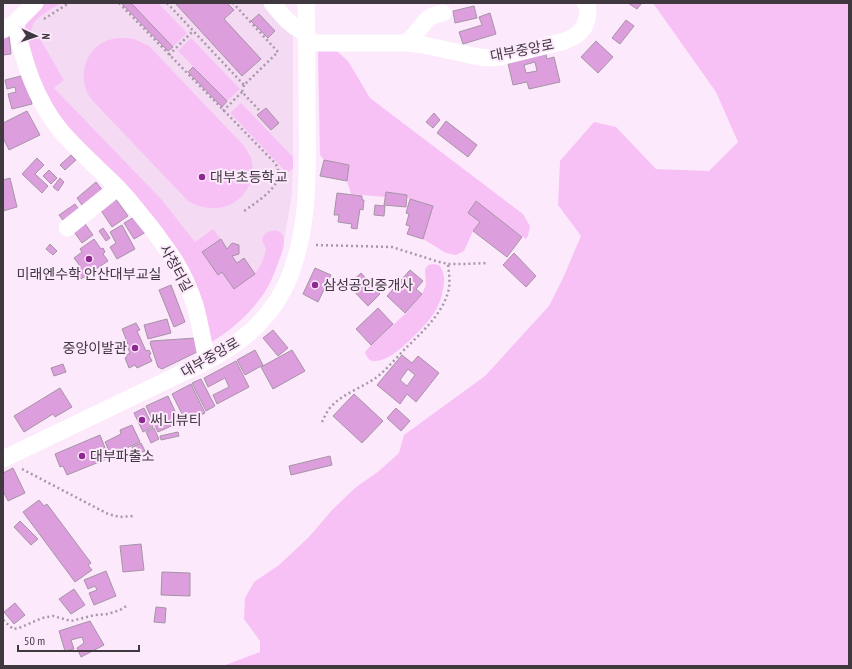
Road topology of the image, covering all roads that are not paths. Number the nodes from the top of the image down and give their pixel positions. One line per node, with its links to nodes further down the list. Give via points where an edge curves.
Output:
1 (35, 3): 6 (street)
2 (272, 3): 7 (street, via 282,16)
3 (306, 3): 7 (street, 대부중앙로)
4 (590, 6): 8 (street, 대부중앙로, via 584,27 577,35 565,41 500,57 479,57)
5 (443, 12): 8 (street, via 429,18)
6 (20, 19): 9 (street, 사청터길, via 23,56 29,75 48,113 75,147)
7 (307, 38): 8 (street, 대부중앙로); 11 (street, 대부중앙로, via 306,198 293,267 268,314 240,341)
8 (406, 43)
9 (118, 188): 10 (street); 11 (street, 사청터길, via 160,240 183,277 195,304)
10 (67, 228)
11 (207, 361): 12 (street, 대부중앙로)
12 (3, 459)

